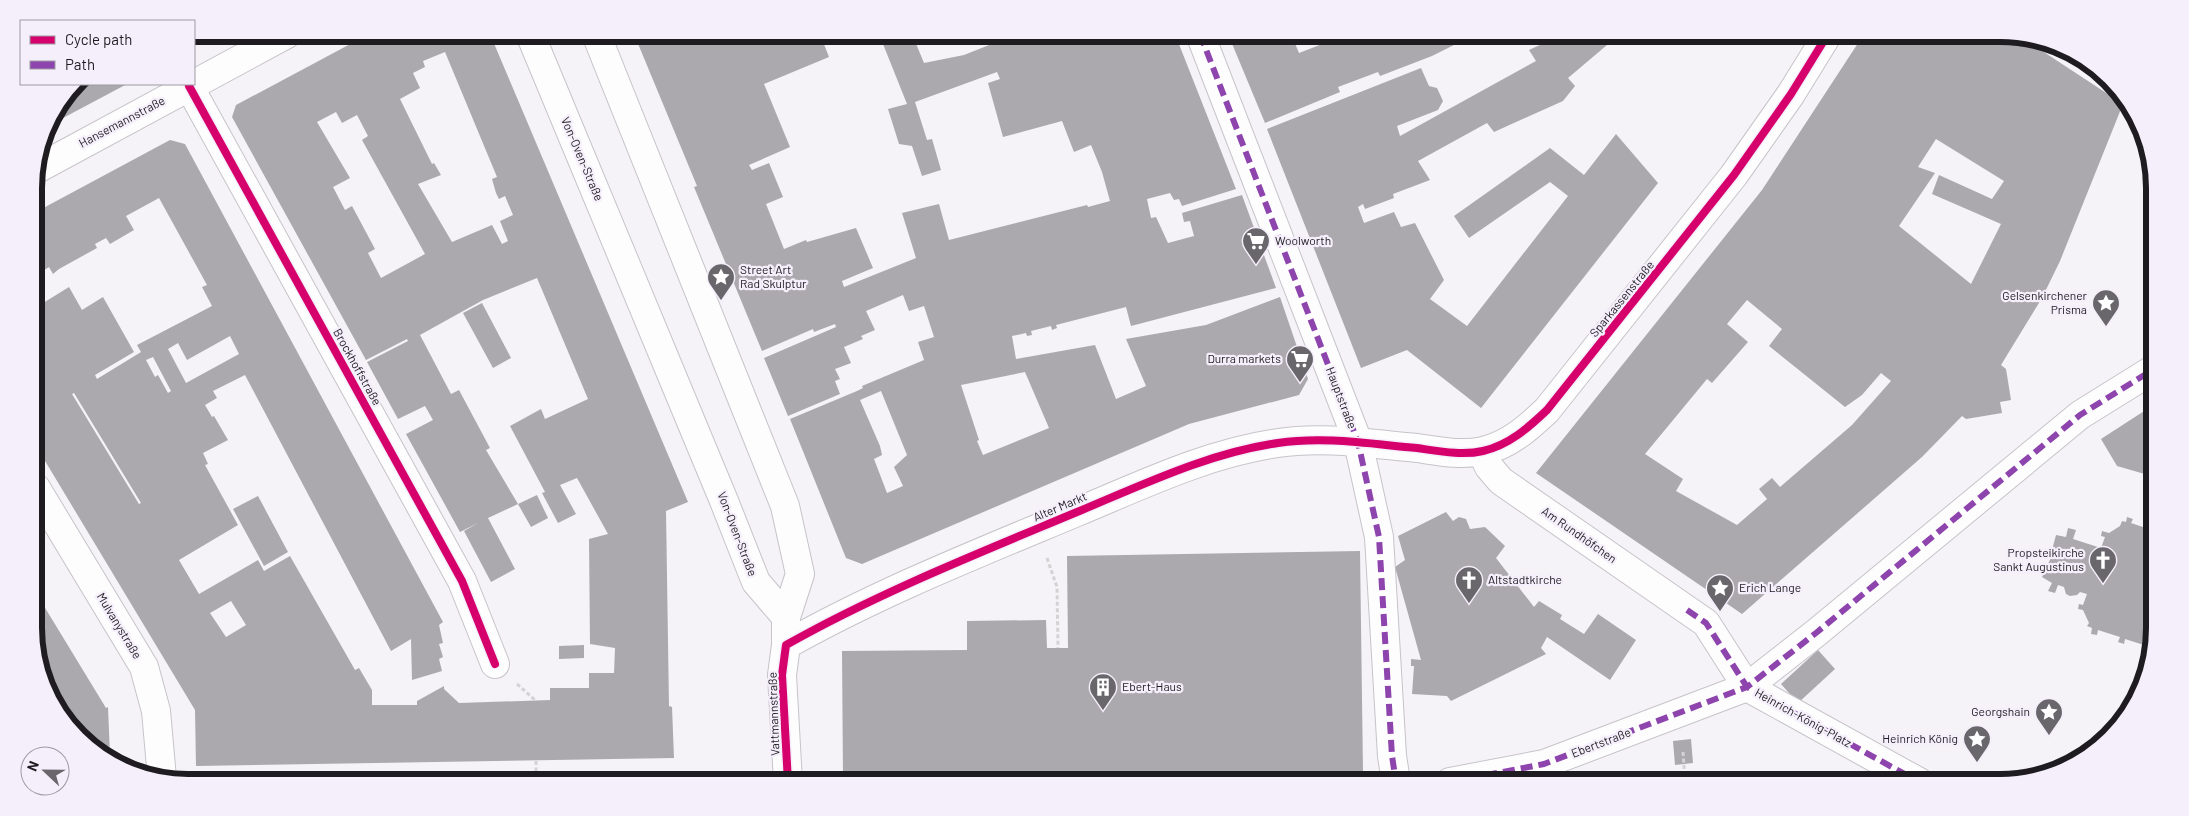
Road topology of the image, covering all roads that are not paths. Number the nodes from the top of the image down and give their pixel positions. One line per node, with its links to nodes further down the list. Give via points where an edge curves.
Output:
1 (272, 42): 6 (street, Hansemannstraße)
2 (533, 42): 14 (street, Von-Oven-Straße, via 756,582)
3 (599, 42): 14 (street, via 785,506 800,574)
4 (1203, 42): 10 (street, Hauptstraße)
5 (1823, 42): 11 (street, Sparkassenstraße, via 1720,195 1547,410 1510,441)
6 (195, 83)
7 (189, 86): 8 (street, Hansemannstraße); 16 (street, Brockhoffstraße, via 462,581)
8 (45, 164)
9 (2146, 374): 17 (street, Ebertstraße, via 2080,414)
10 (1358, 442): 11 (street, Sparkassenstraße, via 1460,453); 15 (street, Alter Markt, via 1311,440 1278,443 1229,453 1180,470 841,614); 19 (street, Hauptstraße, via 1379,537)
11 (1482, 452): 13 (street, Am Rundhöfchen, via 1488,467 1501,481)
12 (42, 498): 18 (street, Mulvanystraße, via 144,667 156,711)
13 (1687, 610): 17 (street, Heinrich-König-Platz, via 1706,624)
14 (786, 616): 15 (street, Vattmannstraße)
15 (786, 646): 22 (street, Vattmannstraße, via 782,675)
16 (494, 664)
17 (1747, 687): 20 (street, Ebertstraße, via 1544,764); 21 (street, Heinrich-König-Platz)
18 (161, 771)
19 (1395, 773)
20 (1496, 773)
21 (1903, 773)
22 (788, 774)

